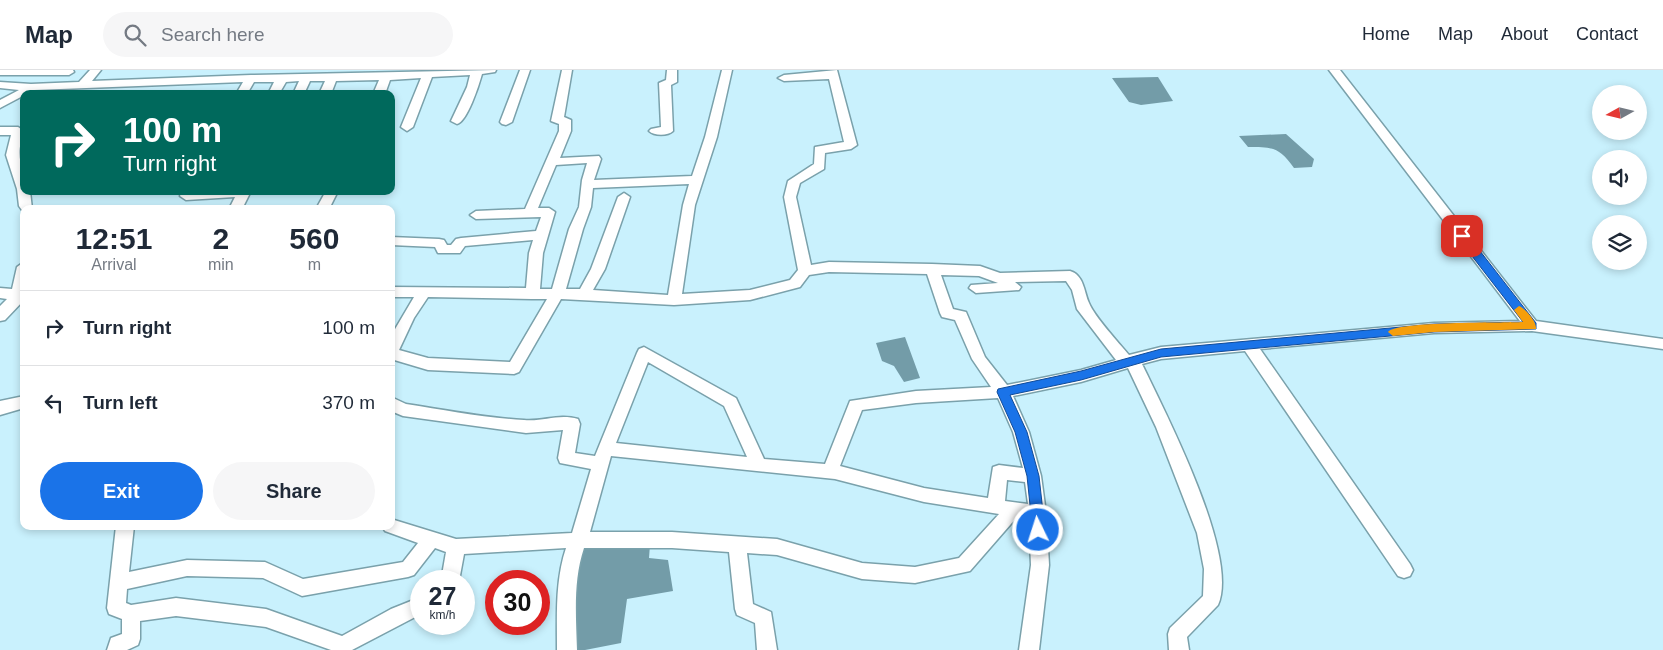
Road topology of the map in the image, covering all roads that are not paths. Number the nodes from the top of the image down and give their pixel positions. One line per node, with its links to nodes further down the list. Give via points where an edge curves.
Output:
1 (96, 70): 24 (street)
2 (125, 70): 22 (street)
3 (491, 70): 10 (street)
4 (525, 70): 37 (street)
5 (567, 70): 42 (street, via 557,121 565,120 565,131)
6 (672, 70): 40 (street, via 671,82 665,83 667,130)
7 (727, 70): 43 (street)
8 (1334, 70): 67 (street)
9 (70, 71): 11 (street); 25 (street)
10 (477, 71): 12 (street); 36 (street)
11 (0, 72)
12 (430, 73): 17 (street); 38 (street)
13 (832, 73): 21 (street); 54 (street, via 852,146 819,150 820,166 794,181 790,197)
14 (235, 74): 15 (street); 18 (street)
15 (182, 77): 22 (street); 28 (street)
16 (332, 77): 17 (street); 20 (street); 32 (street)
17 (386, 77): 33 (street)
18 (250, 78): 19 (street); 29 (street)
19 (282, 78): 20 (street); 30 (street)
20 (306, 78): 31 (street)
21 (784, 78)
22 (114, 83): 24 (street)
23 (0, 85): 26 (street)
24 (82, 85): 25 (street)
25 (58, 86): 26 (street)
26 (31, 87): 27 (street)
27 (26, 90)
28 (177, 90)
29 (243, 90)
30 (275, 90)
31 (300, 90)
32 (327, 90)
33 (380, 90)
34 (20, 93): 35 (street)
35 (0, 105)
36 (457, 121)
37 (506, 122)
38 (407, 127)
39 (0, 131): 41 (street, via 18,131)
40 (655, 132)
41 (12, 145): 44 (street, via 12,164)
42 (551, 162): 45 (street, via 595,159); 49 (street)
43 (697, 180): 45 (street); 65 (street)
44 (20, 181)
45 (588, 184): 61 (street, via 585,208)
46 (186, 195): 47 (street)
47 (205, 195)
48 (624, 197): 62 (street, via 598,269)
49 (530, 213): 50 (street); 51 (street, via 549,212)
50 (476, 215)
51 (542, 235): 52 (street, via 461,242 455,250 443,250 439,243); 60 (street, via 536,253)
52 (395, 241)
53 (932, 269): 54 (street, via 829,267); 55 (street, via 980,272 999,278); 73 (street, via 947,313 961,316 979,359)
54 (805, 271): 65 (street, via 795,284 750,296)
55 (1027, 277): 56 (street, via 1029,287); 72 (street, via 1070,276 1079,289 1082,305)
56 (976, 288)
57 (395, 292): 59 (street)
58 (0, 293): 63 (street)
59 (424, 293): 60 (street); 68 (street, via 408,316)
60 (532, 294): 61 (street)
61 (557, 294): 62 (street); 71 (street, via 514,368 428,364)
62 (584, 294): 65 (street)
63 (20, 295)
64 (20, 296): 66 (street)
65 (674, 300)
66 (0, 316)
67 (1532, 326): 69 (street); 70 (street, via 1434,328)
68 (395, 344)
69 (1663, 344)
70 (1248, 345): 72 (street, via 1161,353); 91 (street)
71 (395, 354)
72 (1129, 361): 73 (street, via 1081,376); 100 (street, via 1164,427 1206,533 1213,569 1212,599 1177,634)
73 (1002, 392): 79 (street, via 916,397 856,405); 80 (street, via 1021,432)
74 (20, 403): 76 (street)
75 (395, 405): 77 (street, via 403,410 526,428 572,424 566,458)
76 (0, 409)
77 (602, 457): 78 (street, via 649,452); 78 (street, via 644,353 730,402); 87 (street)
78 (759, 465): 79 (street)
79 (830, 472): 81 (street, via 924,495)
80 (1033, 476): 81 (street, via 998,472); 83 (street)
81 (996, 506): 82 (street)
82 (1014, 509): 83 (street); 88 (street, via 964,565 915,575 862,571 777,547)
83 (1037, 513): 99 (street, via 1040,565)
84 (395, 527): 86 (street)
85 (124, 530): 92 (street)
86 (432, 539): 89 (street); 92 (street, via 408,568 302,588 265,570 187,568)
87 (579, 540): 88 (street, via 672,540); 89 (street); 97 (street, via 569,566)
88 (737, 546): 98 (street, via 744,610 764,618)
89 (456, 547): 90 (street)
90 (452, 570)
91 (1404, 570)
92 (118, 582): 94 (street, via 116,608)
93 (410, 609): 95 (street)
94 (131, 614): 95 (street, via 176,607 266,618); 96 (street, via 131,639 118,644)
95 (346, 648)
96 (117, 650)
97 (567, 650)
98 (767, 650)
99 (1029, 650)
100 (1179, 650)

